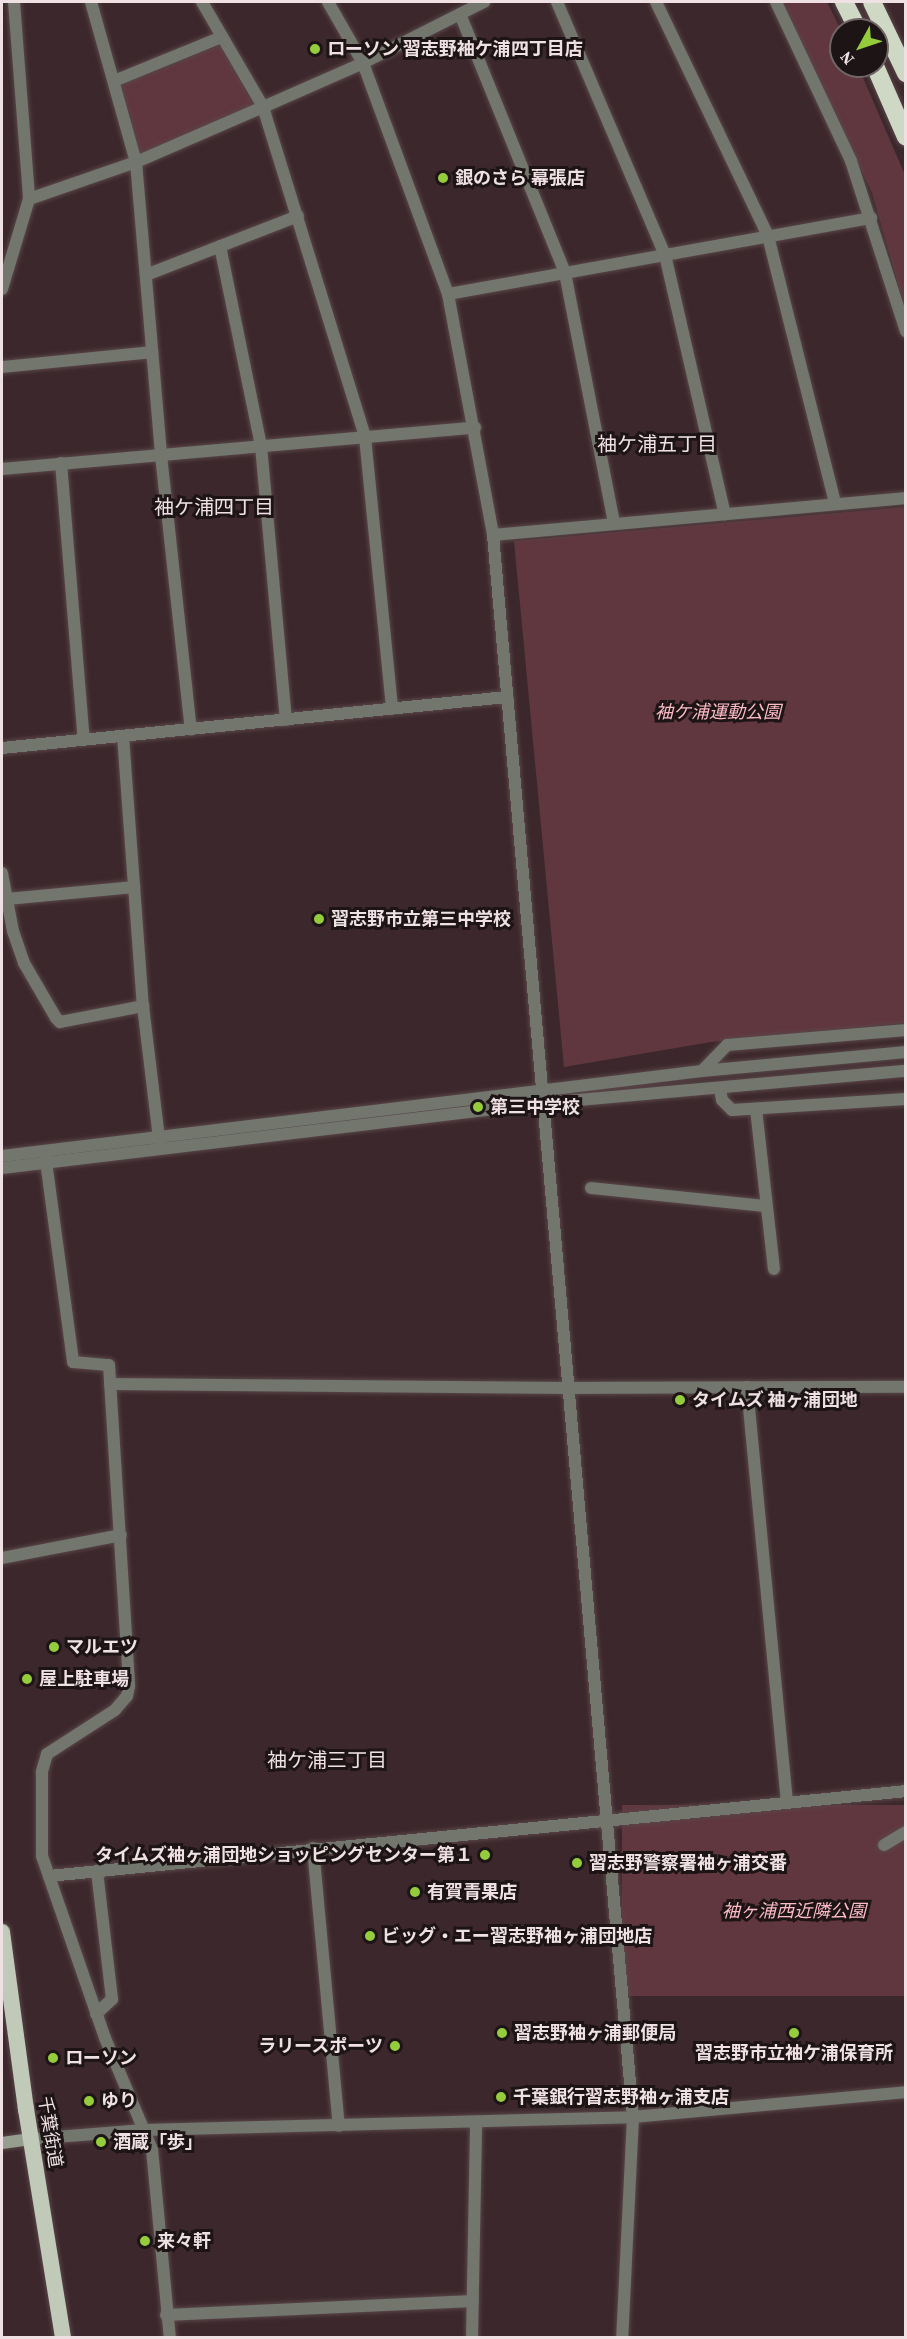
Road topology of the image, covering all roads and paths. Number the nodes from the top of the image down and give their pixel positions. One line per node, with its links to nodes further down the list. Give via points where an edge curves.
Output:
1 (14, 2): 21 (street)
2 (91, 2): 17 (street)
3 (202, 2): 13 (street)
4 (328, 2): 14 (street)
5 (484, 2): 11 (street)
6 (557, 2): 26 (street)
7 (656, 2): 24 (street)
8 (776, 2): 23 (street, via 851,162)
9 (844, 2): 12 (highway)
10 (872, 2): 15 (highway)
11 (460, 14): 14 (street); 27 (street)
12 (852, 18)
13 (222, 37): 17 (street); 18 (street)
14 (363, 63): 18 (street); 30 (street)
15 (906, 73)
16 (880, 78): 19 (highway)
17 (114, 81): 20 (street)
18 (263, 107): 20 (street); 22 (street)
19 (906, 137)
20 (136, 162): 21 (street); 28 (street)
21 (29, 198): 29 (street)
22 (298, 216): 25 (street); 35 (street)
23 (871, 218): 24 (street); 31 (street)
24 (768, 236): 26 (street); 41 (street)
25 (220, 246): 28 (street); 36 (street)
26 (664, 255): 27 (street); 42 (street)
27 (565, 273): 30 (street); 43 (street)
28 (146, 275): 32 (street)
29 (2, 289)
30 (448, 294): 34 (street)
31 (906, 331)
32 (152, 352): 33 (street); 37 (street)
33 (2, 367)
34 (475, 428): 35 (street); 44 (street)
35 (365, 437): 36 (street); 46 (street)
36 (261, 446): 37 (street); 47 (street)
37 (161, 455): 38 (street); 48 (street)
38 (61, 463): 39 (street); 50 (street)
39 (2, 469)
40 (906, 498): 41 (street)
41 (835, 503): 42 (street)
42 (725, 514): 43 (street)
43 (614, 523): 44 (street)
44 (493, 535): 45 (street)
45 (507, 698): 46 (street); 61 (street)
46 (392, 709): 47 (street)
47 (286, 720): 48 (street)
48 (191, 729): 49 (street)
49 (123, 736): 50 (street); 53 (street)
50 (84, 740): 51 (street)
51 (2, 748)
52 (2, 873): 54 (street)
53 (134, 887): 54 (street); 55 (street)
54 (7, 899): 55 (street, via 24,963 60,1022)
55 (144, 1006): 64 (street)
56 (906, 1030): 58 (street, via 727,1045)
57 (906, 1052): 58 (street)
58 (702, 1071): 61 (street)
59 (906, 1071): 60 (street)
60 (720, 1088): 61 (street); 63 (street, via 722,1100 732,1110)
61 (544, 1096): 64 (street); 74 (street)
62 (906, 1099): 63 (street)
63 (756, 1109): 69 (street)
64 (160, 1142): 66 (street)
65 (2, 1156): 66 (street)
66 (45, 1156): 67 (street); 71 (street, via 73,1362 109,1365)
67 (2, 1168)
68 (591, 1188): 69 (street)
69 (766, 1206): 70 (street)
70 (774, 1269)
71 (110, 1384): 74 (street); 75 (street)
72 (747, 1387): 73 (street); 74 (street); 78 (street)
73 (906, 1387)
74 (569, 1388): 79 (street)
75 (121, 1534): 76 (street); 84 (street, via 127,1696 115,1710 47,1754 44,1760 42,1856)
76 (2, 1557)
77 (906, 1791): 78 (street)
78 (787, 1802): 79 (street)
79 (607, 1820): 82 (street); 89 (street)
80 (906, 1832): 81 (street)
81 (884, 1845)
82 (313, 1848): 83 (street); 91 (street)
83 (96, 1871): 84 (street); 87 (street, via 112,1999)
84 (49, 1876): 87 (street)
85 (2, 1932): 86 (highway, 千葉街道)
86 (5, 1977): 93 (highway, 千葉街道)
87 (96, 2014): 92 (street)
88 (906, 2092): 89 (street)
89 (633, 2117): 90 (street); 100 (street)
90 (476, 2122): 91 (street); 95 (street)
91 (339, 2126): 92 (street)
92 (144, 2130): 93 (street); 96 (street, via 152,2149)
93 (31, 2139): 94 (main road); 97 (highway, 千葉街道)
94 (2, 2143)
95 (473, 2301): 96 (street); 99 (street)
96 (166, 2315): 98 (street)
97 (63, 2337)
98 (170, 2337)
99 (472, 2337)
100 (622, 2337)

